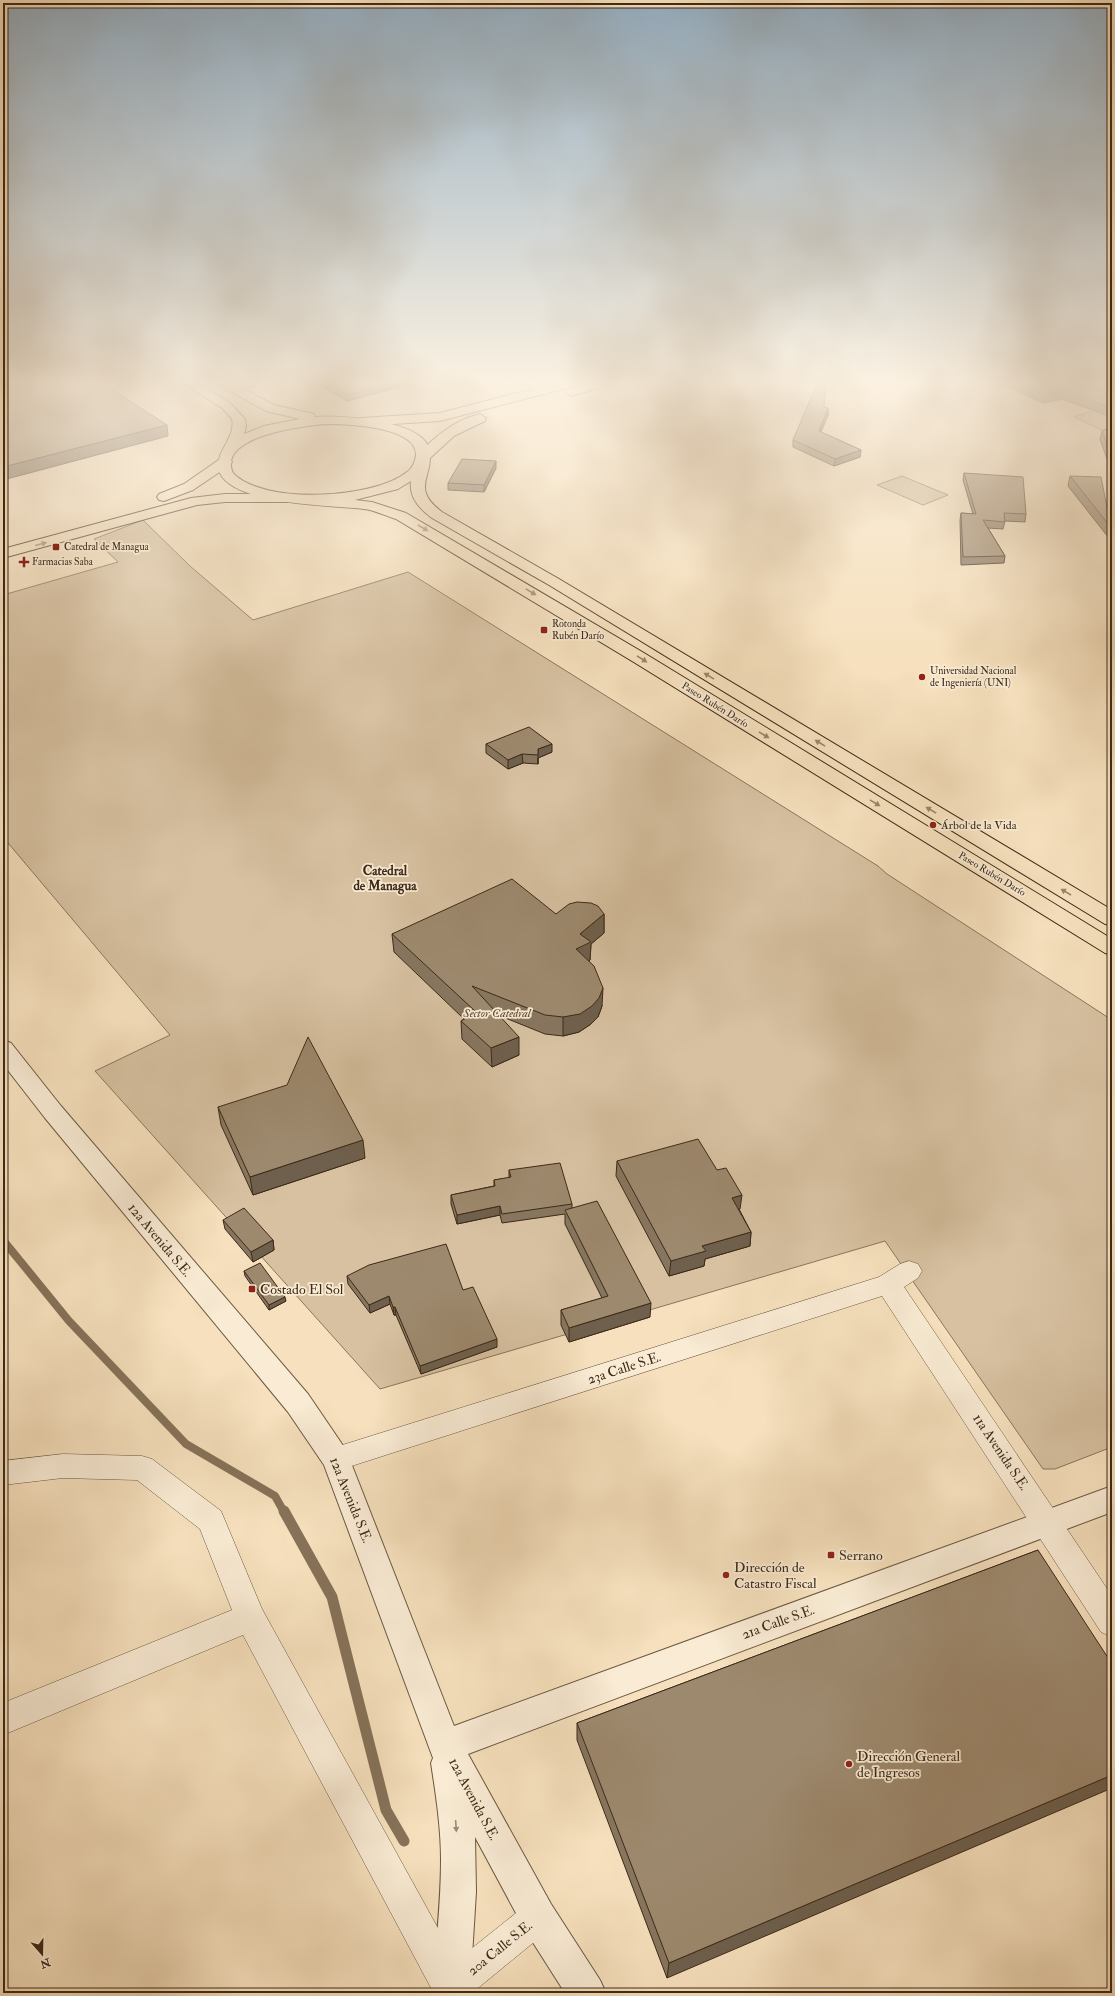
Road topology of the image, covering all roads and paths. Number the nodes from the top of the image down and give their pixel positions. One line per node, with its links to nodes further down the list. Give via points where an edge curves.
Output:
1 (209, 472): 7 (main road, via 198,482 173,494)
2 (225, 472): 5 (main road, via 239,485 256,492)
3 (413, 472): 6 (main road, via 381,490 345,498)
4 (420, 472): 9 (main road, Paseo Rubén Darío, one-way to 4, via 554,582 436,515 418,498)
5 (288, 498): 6 (main road); 8 (main road, one-way to 5, via 196,501 225,498)
6 (305, 500): 12 (main road, Paseo Rubén Darío, one-way to 12, via 367,505 401,516 631,653)
7 (3, 543)
8 (3, 554)
9 (1086, 904): 10 (street); 11 (main road, Paseo Rubén Darío)
10 (1112, 910)
11 (1112, 919)
12 (1112, 948)
13 (3, 1048): 15 (street, 12a Avenida S.E., via 53,1112 298,1403)
14 (898, 1277): 15 (street, 23a Calle S.E.); 18 (street, 11a Avenida S.E.)
15 (336, 1459): 22 (street, 12a Avenida S.E.)
16 (3, 1473): 19 (street, via 63,1466 142,1468 211,1520)
17 (1112, 1499): 18 (street, 21a Calle S.E.)
18 (1047, 1522): 20 (street, 11a Avenida S.E.); 22 (street, 21a Calle S.E.)
19 (250, 1616): 21 (street); 24 (street)
20 (1112, 1622)
21 (3, 1719)
22 (445, 1746): 23 (street, 12a Avenida S.E.); 24 (street, one-way to 24, via 454,1800 459,1859)
23 (538, 1917): 24 (street, 20a Calle S.E.); 25 (street, 12a Avenida S.E.)
24 (452, 1986)
25 (586, 1993)

